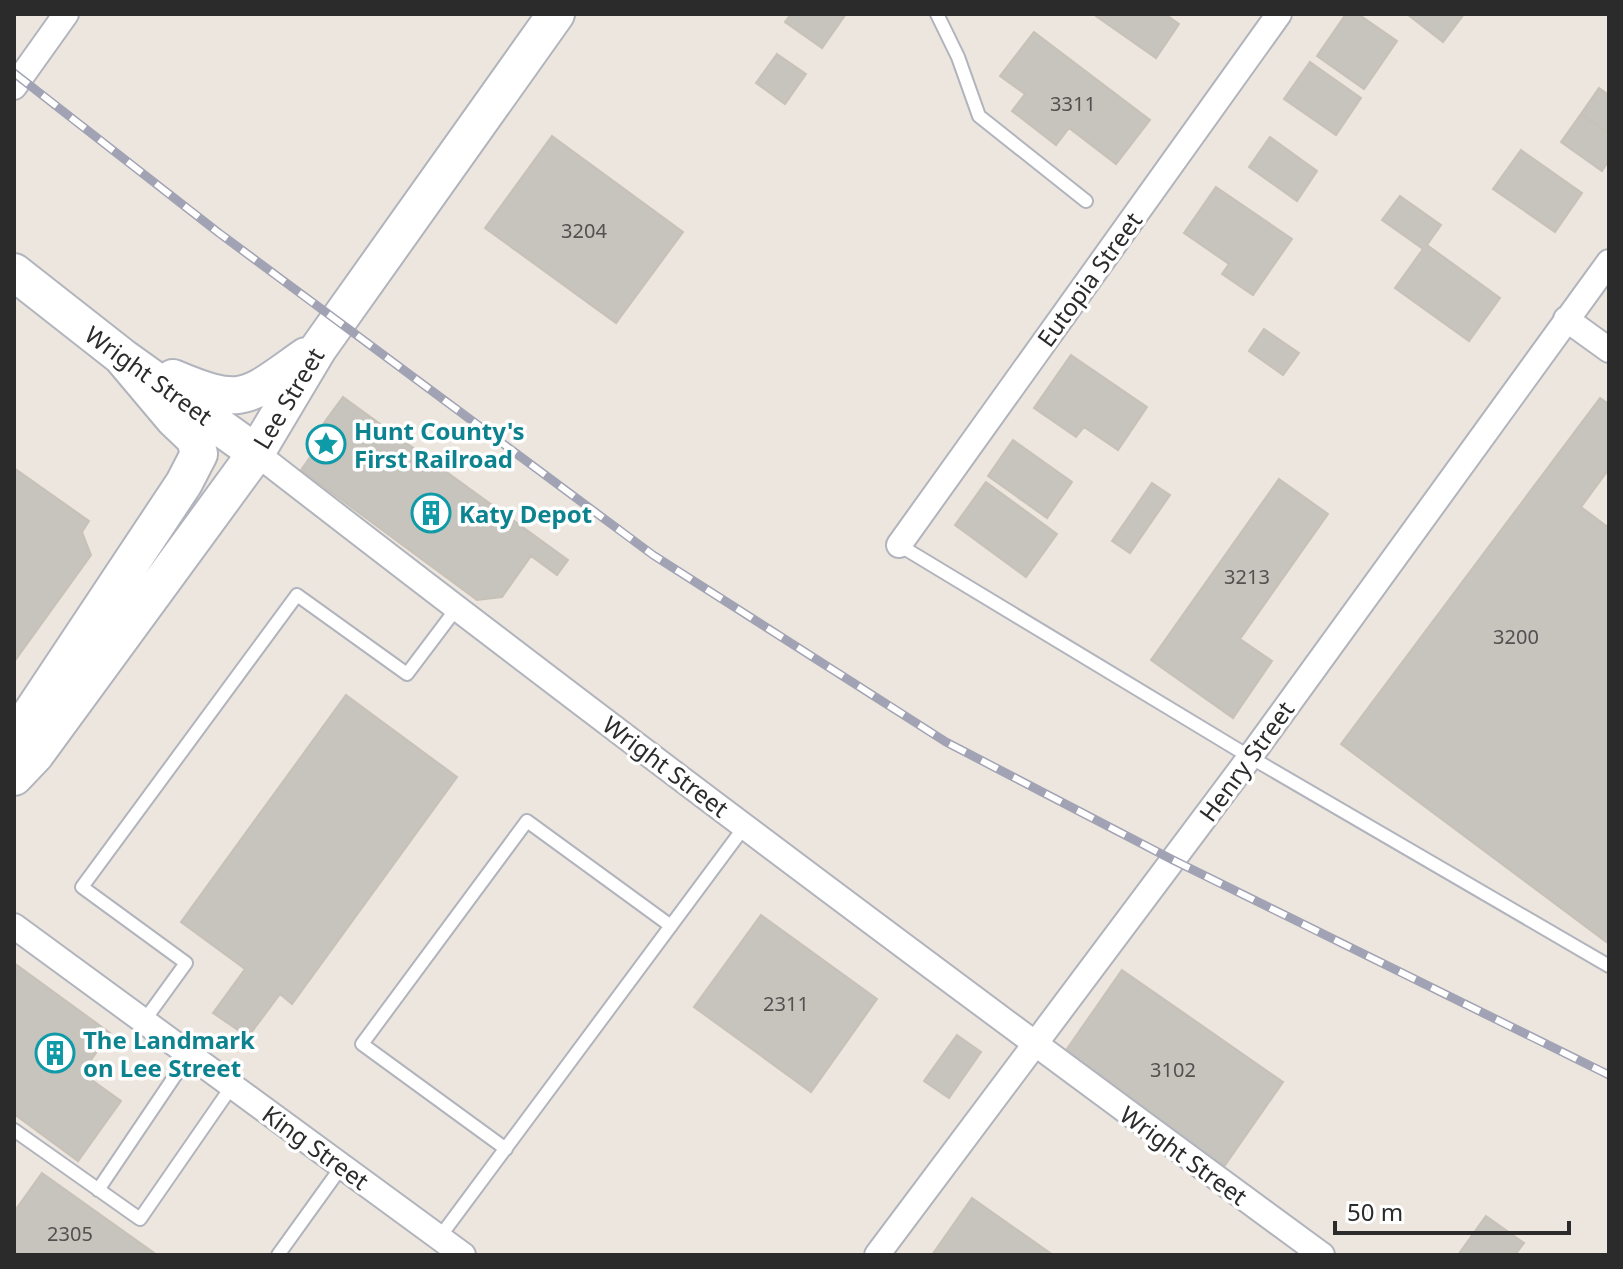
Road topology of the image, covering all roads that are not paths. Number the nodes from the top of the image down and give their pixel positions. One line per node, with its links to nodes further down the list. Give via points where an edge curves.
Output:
1 (66, 14): 5 (street)
2 (556, 14): 10 (main road, Lee Street)
3 (937, 14): 6 (lane, via 979,116)
4 (1279, 14): 14 (street, Eutopia Street)
5 (14, 87)
6 (1086, 201)
7 (1609, 262): 9 (street, Henry Street)
8 (14, 272): 12 (main road, Wright Street)
9 (1566, 319): 11 (street); 17 (street, Henry Street)
10 (318, 349): 12 (main road, via 255,392 228,397); 13 (main road, Lee Street)
11 (1609, 350)
12 (121, 356): 13 (main road, Wright Street); 16 (main road, via 195,439 199,454 18,733)
13 (256, 453): 15 (street, Wright Street); 18 (main road, Lee Street)
14 (899, 545): 17 (lane)
15 (456, 609): 19 (street, Wright Street); 23 (lane, via 407,674 297,595 82,887 186,963)
16 (14, 750)
17 (1250, 757): 22 (lane); 24 (street, Henry Street)
18 (14, 777)
19 (745, 826): 21 (lane); 24 (street, Wright Street)
20 (14, 926): 23 (street, King Street)
21 (671, 926): 28 (lane); 28 (lane, via 527,821 362,1044)
22 (1609, 966)
23 (144, 1021): 25 (street, King Street)
24 (1033, 1044): 34 (street, Henry Street); 35 (street, Wright Street)
25 (189, 1055): 26 (street, King Street); 30 (lane)
26 (232, 1086): 29 (street, King Street); 30 (lane, via 140,1219)
27 (14, 1130): 30 (lane)
28 (506, 1149): 31 (lane)
29 (342, 1166): 31 (street, King Street); 32 (lane)
30 (98, 1190)
31 (439, 1238): 33 (street, King Street)
32 (278, 1255)
33 (463, 1255)
34 (877, 1255)
35 (1322, 1255)

